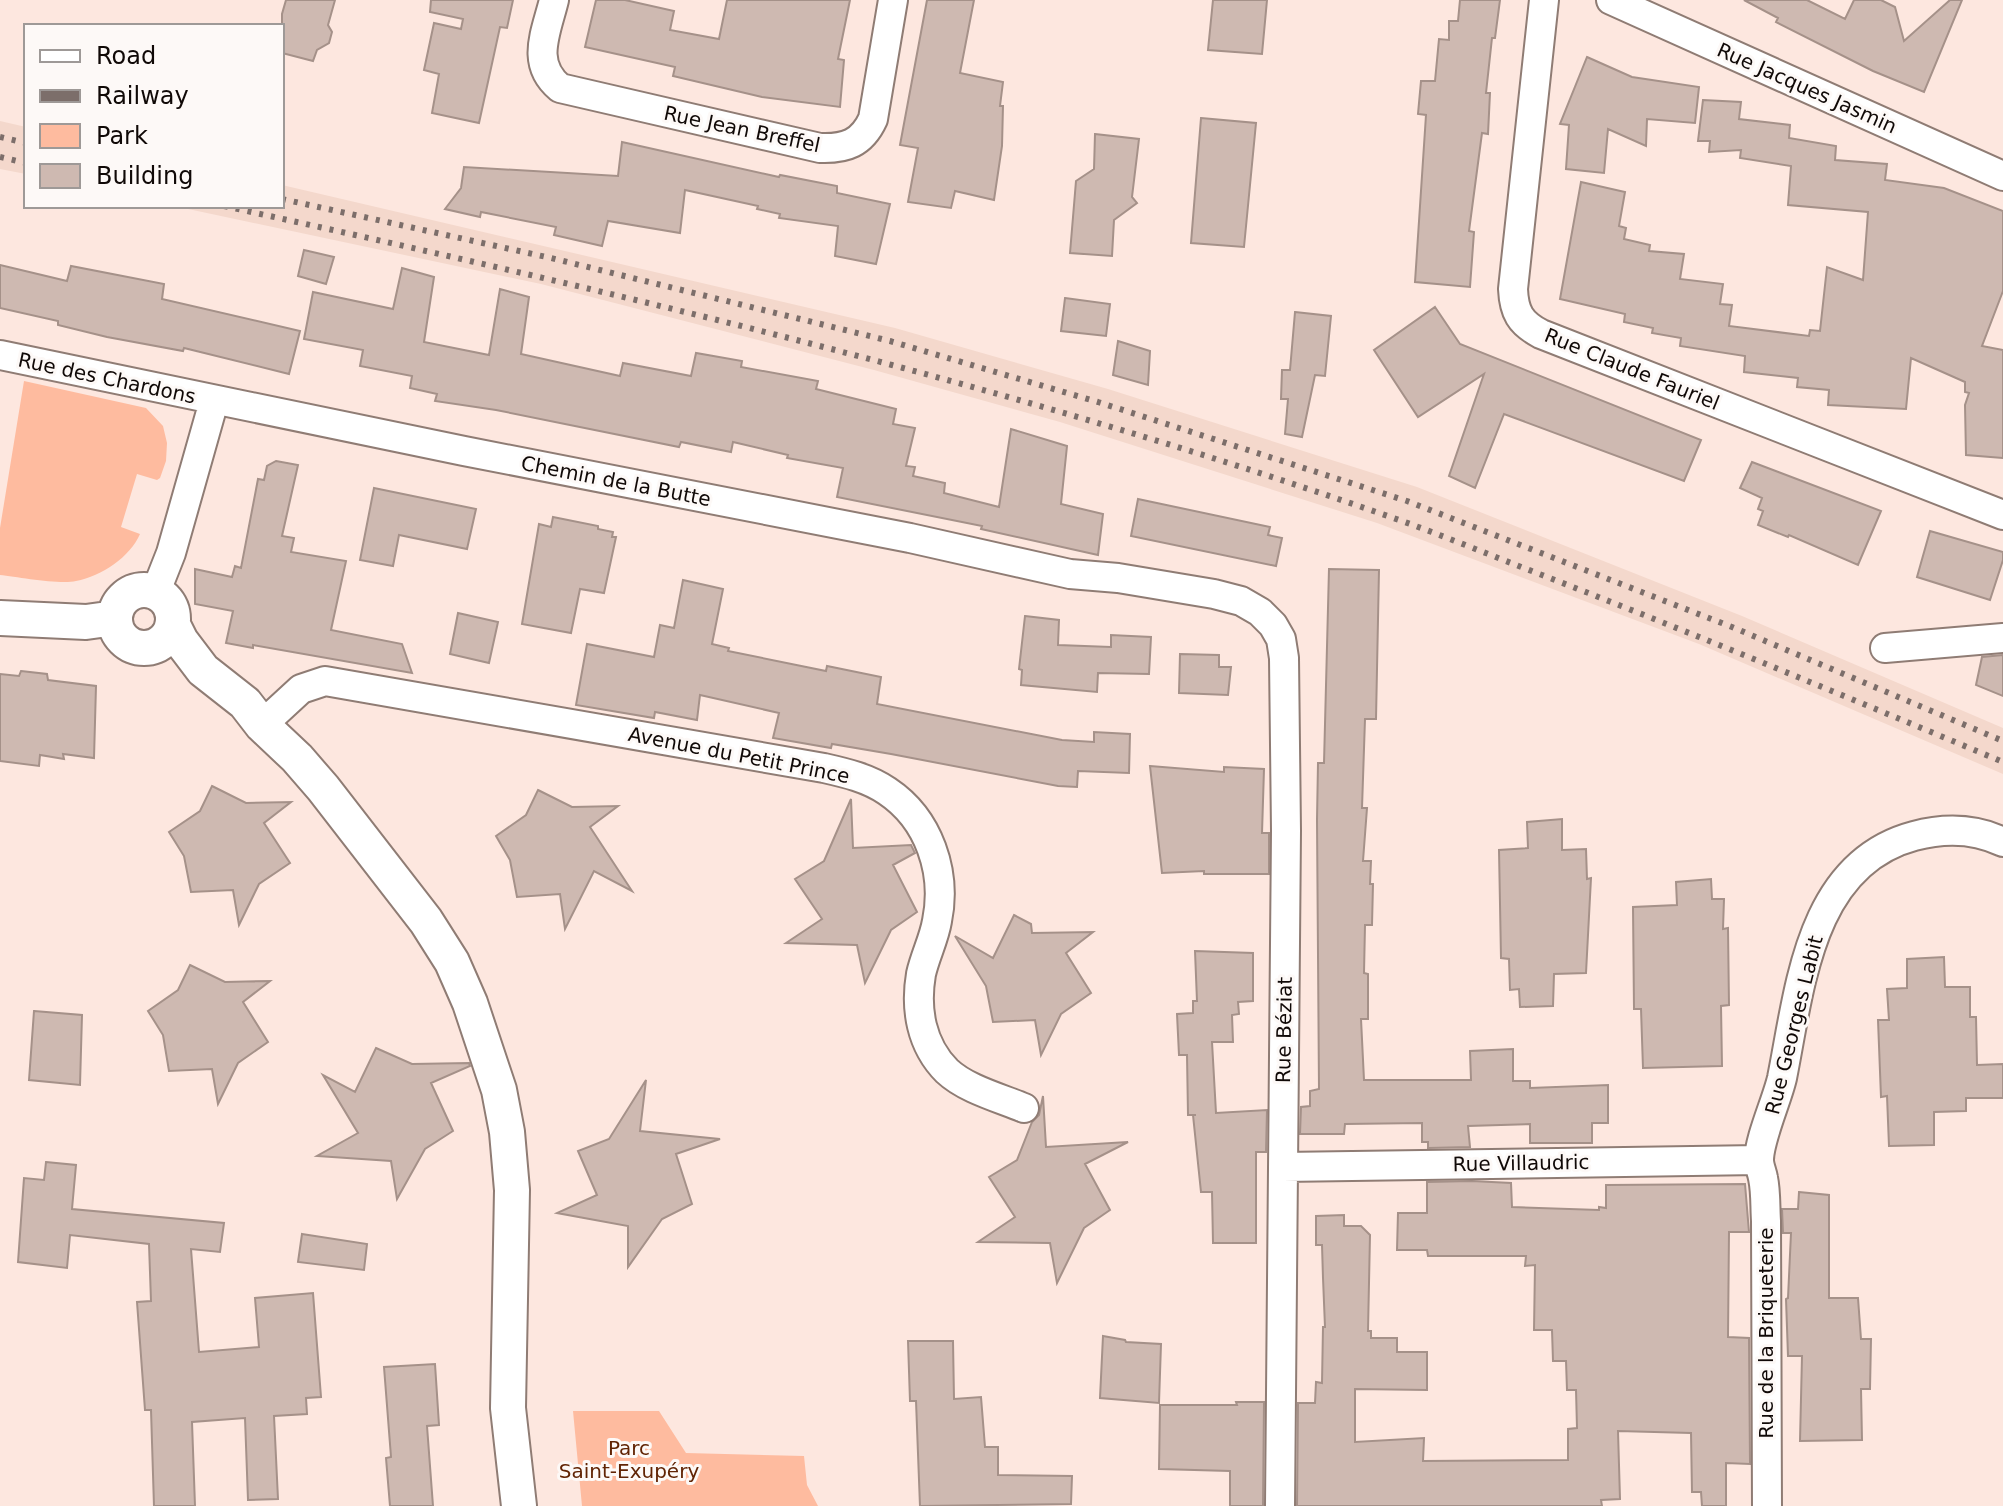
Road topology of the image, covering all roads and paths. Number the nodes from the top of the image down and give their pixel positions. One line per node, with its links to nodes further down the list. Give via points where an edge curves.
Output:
1 (554, 0): 2 (street, Rue Jean Breffel, via 541,55 550,80 560,88 820,148 853,144 873,119)
2 (893, 0)
3 (1544, 0): 8 (street, Rue Claude Fauriel, via 1513,289 1518,317 1541,334)
4 (1611, 0): 5 (street, Rue Jacques Jasmin)
5 (2003, 176)
6 (0, 355): 7 (street, Rue des Chardons)
7 (214, 401): 9 (street); 10 (street, Chemin de la Butte, via 1070,574)
8 (2003, 515)
9 (156, 591): 12 (street, via 128,594 118,604); 13 (street, via 170,604)
10 (1214, 594): 21 (street, Rue Béziat, via 1260,612 1281,639 1284,658)
11 (0, 618): 12 (street)
12 (115, 618): 15 (street, via 124,640)
13 (173, 625): 15 (street, via 164,641); 17 (street, via 203,670 245,703)
14 (2003, 638): 16 (street)
15 (146, 648): 17 (street, via 236,716)
16 (1885, 648)
17 (262, 725): 19 (street, Avenue du Petit Prince, via 301,689 325,681 824,768 885,790 924,830 940,887 919,995 920,1023 930,1049 948,1072); 22 (street, via 323,788 426,921 452,962 485,1044 507,1132 512,1190 508,1395)
18 (2003, 842): 20 (street, Rue Georges Labit, via 1970,831 1924,833 1880,849 1843,881 1809,952)
19 (1024, 1108)
20 (1759, 1160): 21 (street, Rue Villaudric); 24 (street, Rue de la Briqueterie, via 1766,1221)
21 (1283, 1167): 23 (street, Rue Béziat)
22 (519, 1506)
23 (1280, 1506)
24 (1767, 1506)

